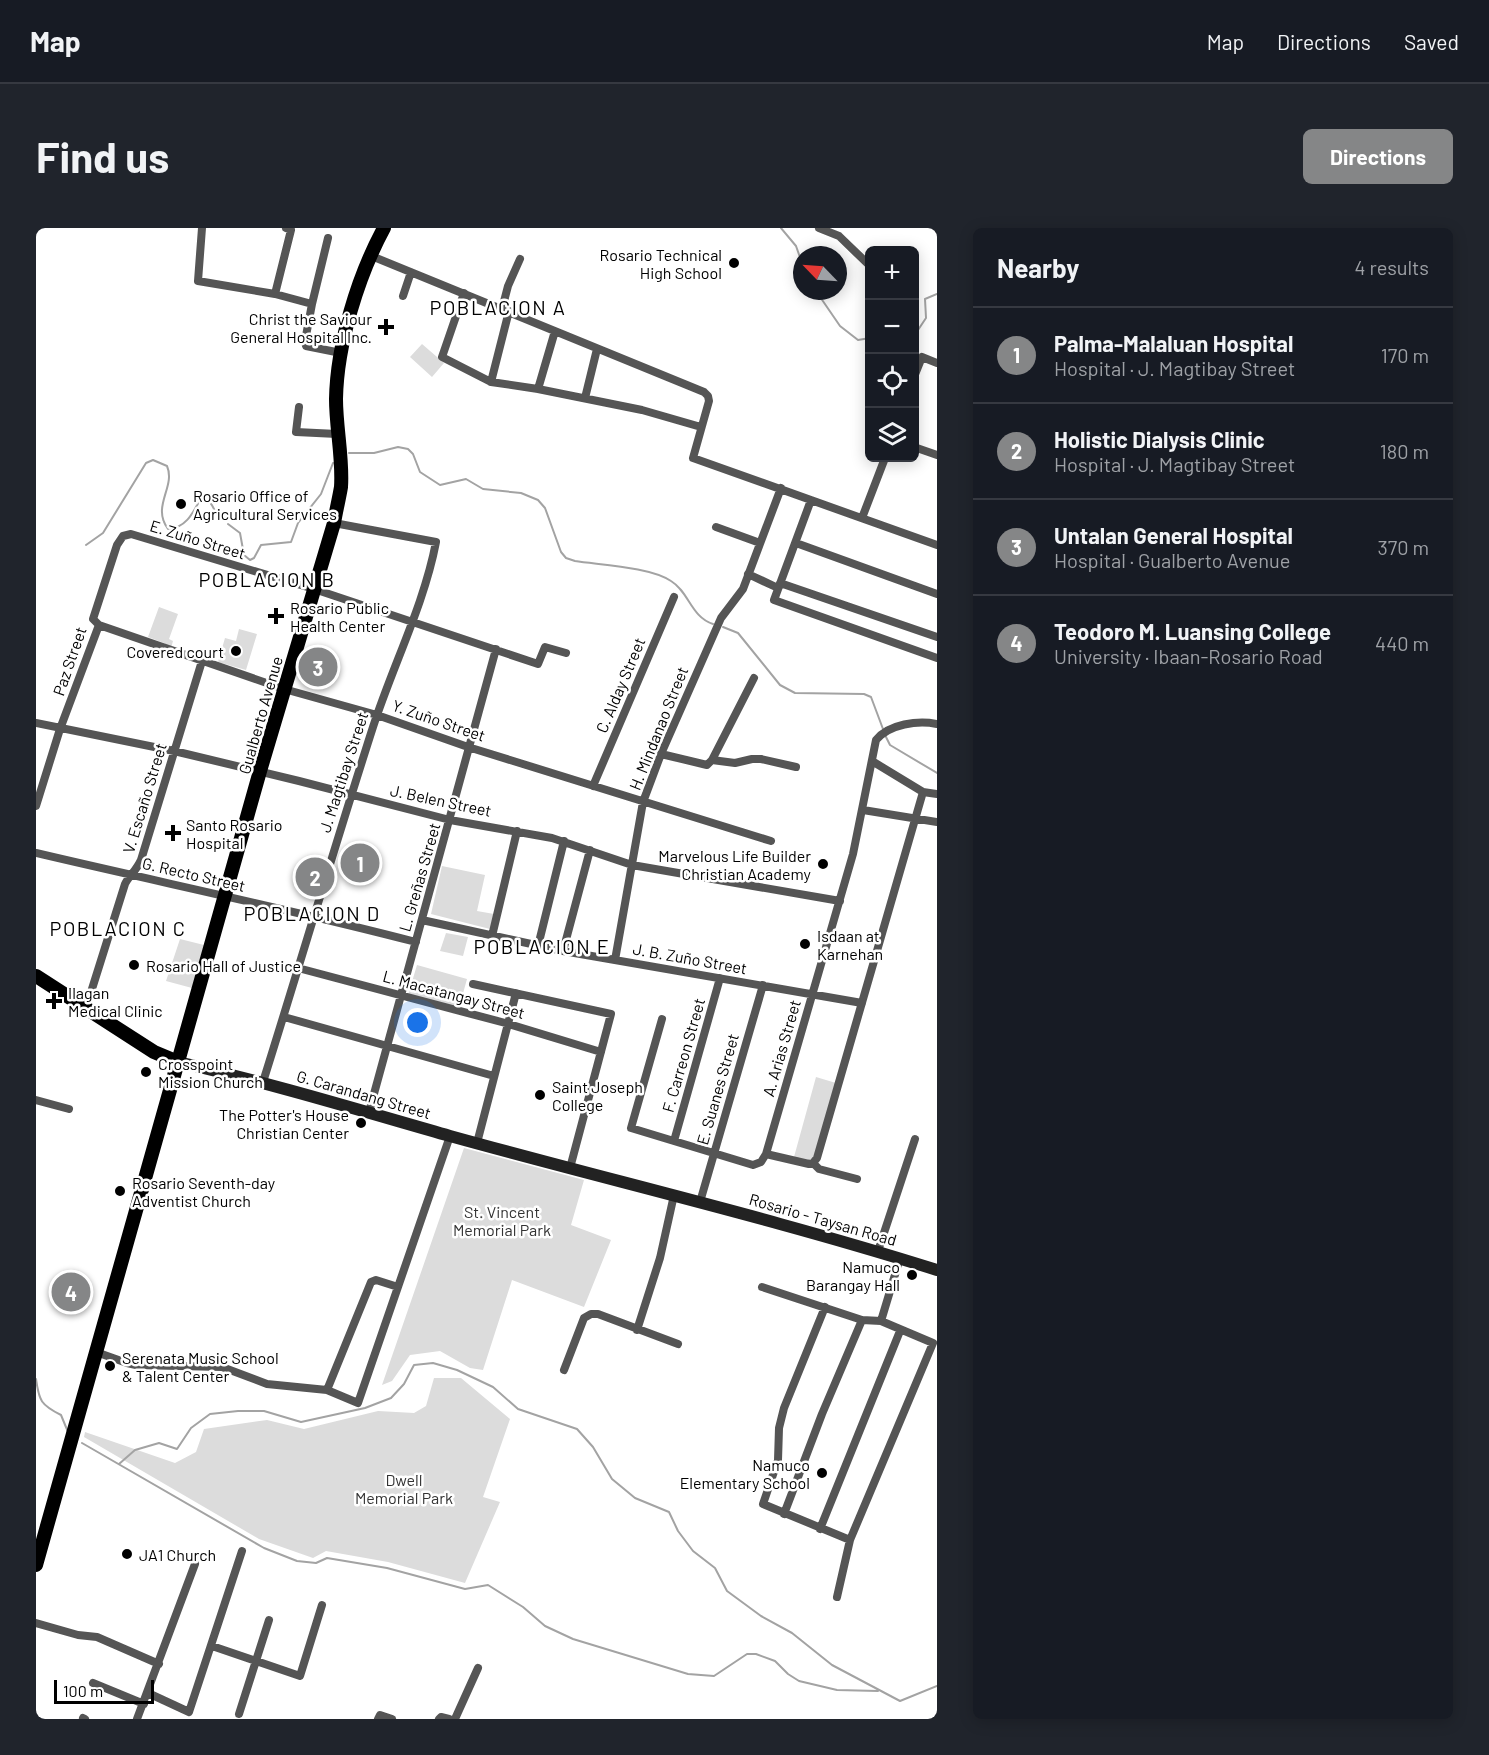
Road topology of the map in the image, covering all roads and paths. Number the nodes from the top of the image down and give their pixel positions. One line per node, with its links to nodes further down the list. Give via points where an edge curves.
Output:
1 (202, 228): 11 (street, via 198,281)
2 (286, 228): 11 (street, via 291,230)
3 (384, 228): 6 (main road, Gualberto Avenue)
4 (819, 228): 8 (street, via 839,236)
5 (328, 238): 13 (street)
6 (369, 255): 9 (street); 17 (main road, Gualberto Avenue)
7 (520, 259): 14 (street, via 508,286)
8 (865, 261)
9 (411, 272): 10 (street); 12 (street)
10 (464, 292): 14 (street); 20 (street, via 442,357)
11 (275, 294): 13 (street)
12 (403, 296)
13 (312, 304): 17 (street, via 306,346)
14 (505, 310): 15 (street); 20 (street)
15 (555, 331): 16 (street); 21 (street)
16 (597, 349): 22 (street); 24 (street, via 704,392 708,401)
17 (342, 353): 25 (main road, Gualberto Avenue, via 336,396)
18 (937, 363): 19 (street, via 922,357)
19 (919, 366)
20 (491, 382): 21 (street)
21 (538, 389): 22 (street)
22 (585, 398): 24 (street)
23 (298, 407): 25 (street, via 296,432)
24 (701, 427): 29 (street, via 693,458)
25 (337, 434): 32 (main road, Gualberto Avenue, via 341,486)
26 (919, 448): 27 (street)
27 (937, 455)
28 (883, 462): 31 (street)
29 (781, 488): 30 (street); 35 (street, H. Mindanao Street)
30 (811, 500): 31 (street); 36 (street)
31 (862, 518): 37 (street)
32 (334, 523): 40 (main road, Gualberto Avenue); 43 (street, J. Magtibay Street, via 436,542)
33 (716, 527): 35 (street)
34 (131, 534): 40 (street, E. Zuño Street); 44 (street, Paz Street, via 123,536 117,545 93,619)
35 (760, 543): 38 (street, H. Mindanao Street)
36 (796, 543): 39 (street); 41 (street)
37 (937, 545)
38 (748, 574): 39 (street); 58 (street, H. Mindanao Street, via 743,590 721,618)
39 (779, 586): 45 (street); 48 (street, via 774,600)
40 (314, 590): 43 (street, E. Zuño Street); 51 (main road, Gualberto Avenue)
41 (937, 594)
42 (674, 597): 63 (street, C. Alday Street)
43 (412, 621): 46 (street, E. Zuño Street); 52 (street, J. Magtibay Street)
44 (99, 626): 49 (street, Y. Zuño Street); 55 (street, Paz Street)
45 (937, 637)
46 (496, 649): 47 (street, E. Zuño Street, via 538,664 545,647); 56 (street, L. Greñas Street)
47 (566, 653)
48 (937, 658)
49 (202, 661): 51 (street, Y. Zuño Street); 57 (street, V. Escaño Street)
50 (754, 678): 59 (street)
51 (284, 689): 52 (street, Y. Zuño Street); 62 (main road, Gualberto Avenue)
52 (377, 715): 56 (street, Y. Zuño Street); 66 (street, J. Magtibay Street)
53 (36, 723): 55 (street, J. Belen Street)
54 (937, 724): 60 (street, A. Arias Street, via 915,721 880,734)
55 (60, 729): 57 (street, J. Belen Street); 68 (street, Paz Street)
56 (468, 747): 63 (street, Y. Zuño Street); 70 (street, L. Greñas Street)
57 (174, 751): 62 (street, J. Belen Street); 79 (street, V. Escaño Street)
58 (661, 754): 59 (street, via 700,765); 67 (street, H. Mindanao Street)
59 (712, 760): 61 (street, via 735,763 761,759)
60 (872, 761): 64 (street); 69 (street, A. Arias Street)
61 (796, 768)
62 (260, 771): 66 (street, J. Belen Street); 80 (main road, Gualberto Avenue)
63 (593, 786): 67 (street, Y. Zuño Street)
64 (923, 792): 65 (street); 71 (street)
65 (937, 794)
66 (351, 795): 70 (street, J. Belen Street); 82 (street, J. Magtibay Street)
67 (643, 802): 74 (street, Y. Zuño Street); 78 (street, H. Mindanao Street)
68 (36, 806)
69 (863, 810): 71 (street); 81 (street, A. Arias Street)
70 (450, 820): 73 (street, J. Belen Street); 83 (street, L. Greñas Street)
71 (916, 820): 72 (street); 97 (street)
72 (937, 822)
73 (517, 831): 75 (street, J. Belen Street); 84 (street)
74 (771, 840)
75 (564, 841): 76 (street, J. Belen Street); 86 (street)
76 (590, 850): 78 (street, J. Belen Street); 87 (street)
77 (36, 853): 79 (street, G. Recto Street)
78 (632, 865): 81 (street, J. Belen Street); 88 (street, H. Mindanao Street)
79 (133, 876): 80 (street, G. Recto Street); 98 (street, V. Escaño Street, via 125,884)
80 (225, 897): 82 (street, G. Recto Street); 104 (main road, Gualberto Avenue)
81 (840, 901): 95 (street, A. Arias Street)
82 (315, 916): 85 (street, G. Recto Street); 89 (street, J. Magtibay Street)
83 (422, 920): 84 (street, J. B. Zuño Street); 85 (street, L. Greñas Street)
84 (492, 936): 86 (street, J. B. Zuño Street)
85 (416, 942): 96 (street, L. Greñas Street)
86 (538, 946): 87 (street, J. B. Zuño Street)
87 (563, 951): 88 (street, J. B. Zuño Street)
88 (615, 960): 91 (street, J. B. Zuño Street)
89 (298, 968): 96 (street, L. Macatangay Street); 99 (street, J. Magtibay Street)
90 (36, 976): 98 (main road, G. Carandang Street)
91 (720, 978): 93 (street, J. B. Zuño Street); 112 (street, F. Carreon Street)
92 (473, 984): 94 (street)
93 (763, 985): 95 (street, J. B. Zuño Street); 114 (street, E. Suanes Street)
94 (516, 993): 101 (street); 103 (street, via 611,1014)
95 (813, 994): 97 (street, J. B. Zuño Street); 115 (street, A. Arias Street)
96 (402, 996): 101 (street, L. Macatangay Street); 102 (street, L. Greñas Street)
97 (862, 1003): 116 (street)
98 (86, 1008): 104 (main road, G. Carandang Street, via 154,1052)
99 (284, 1017): 102 (street); 106 (street, J. Magtibay Street)
100 (662, 1019): 112 (street, via 631,1128)
101 (508, 1024): 103 (street, L. Macatangay Street); 105 (street)
102 (388, 1047): 105 (street); 109 (street, L. Greñas Street)
103 (601, 1052): 117 (street)
104 (178, 1062): 106 (main road, G. Carandang Street); 132 (main road, Gualberto Avenue)
105 (495, 1076): 113 (street)
106 (263, 1082): 109 (main road, G. Carandang Street)
107 (36, 1100): 108 (street)
108 (69, 1109)
109 (369, 1112): 110 (main road, G. Carandang Street)
110 (450, 1136): 113 (main road, G. Carandang Street); 124 (street)
111 (915, 1139): 121 (street)
112 (674, 1141): 114 (street)
113 (477, 1143): 117 (main road, G. Carandang Street)
114 (714, 1153): 115 (street, via 753,1165); 120 (street, E. Suanes Street)
115 (766, 1154): 116 (street)
116 (813, 1163): 118 (street, via 819,1169)
117 (570, 1168): 119 (main road, G. Carandang Street)
118 (857, 1179)
119 (674, 1195): 120 (main road, G. Carandang Street); 129 (street)
120 (700, 1202): 121 (main road, Rosario - Taysan Road)
121 (878, 1251): 122 (main road, Rosario - Taysan Road)
122 (900, 1258): 123 (main road, Rosario - Taysan Road); 128 (street)
123 (937, 1270)
124 (398, 1287): 134 (street, via 371,1282); 134 (street, via 358,1403)
125 (762, 1287): 126 (street)
126 (825, 1307): 127 (street); 135 (street, via 784,1408 778,1460 763,1501)
127 (862, 1320): 128 (street); 135 (street)
128 (880, 1321): 130 (street)
129 (638, 1330): 131 (street); 133 (street, via 591,1314 584,1318)
130 (900, 1330): 136 (street); 137 (street, via 933,1343)
131 (678, 1344)
132 (96, 1352): 134 (street, via 127,1364 215,1366 267,1384); 140 (main road, Gualberto Avenue)
133 (564, 1370)
134 (327, 1390)
135 (783, 1514): 136 (street)
136 (820, 1529): 137 (street)
137 (850, 1540): 141 (street)
138 (242, 1551): 145 (street)
139 (195, 1564): 147 (street)
140 (36, 1565)
141 (837, 1598)
142 (322, 1605): 146 (street, via 300,1676)
143 (269, 1620): 146 (street)
144 (36, 1623): 147 (street, via 97,1636)
145 (212, 1646): 146 (street); 150 (street, via 189,1712)
146 (255, 1661): 152 (street)
147 (159, 1664): 150 (street)
148 (478, 1668): 158 (street)
149 (93, 1683): 151 (street)
150 (148, 1693): 151 (street)
151 (144, 1704): 153 (street)
152 (238, 1714)
153 (137, 1719)
154 (378, 1719): 155 (street, via 380,1715)
155 (392, 1719)
156 (440, 1719): 157 (street)
157 (449, 1719)
158 (455, 1719)

